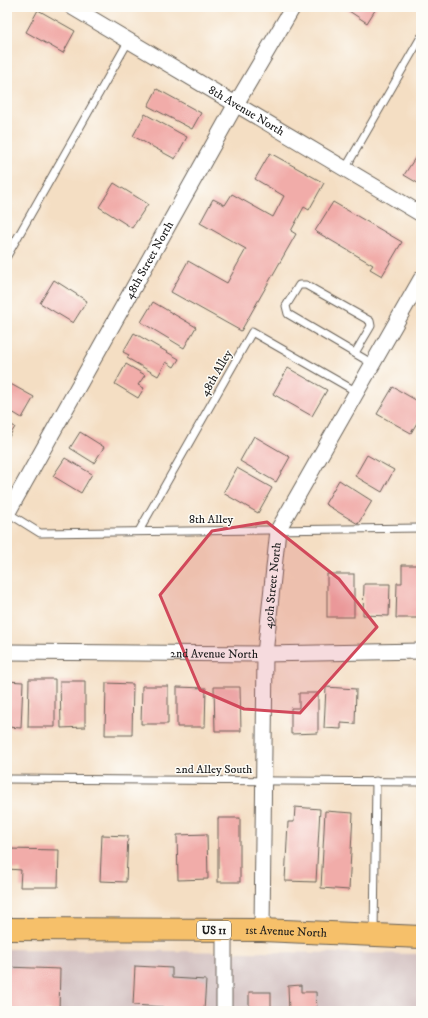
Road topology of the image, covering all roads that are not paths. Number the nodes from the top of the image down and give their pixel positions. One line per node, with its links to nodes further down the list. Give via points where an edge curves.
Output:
1 (72, 7): 4 (street, 8th Avenue North)
2 (293, 7): 5 (street, 48th Street North)
3 (421, 37): 6 (lane)
4 (128, 42): 5 (street, 8th Avenue North); 8 (lane)
5 (236, 104): 6 (street, 8th Avenue North); 13 (street, 48th Street North)
6 (345, 169): 7 (street, 8th Avenue North)
7 (421, 214)
8 (7, 256)
9 (421, 279): 11 (street, 49th Street North)
10 (355, 353): 10 (lane, via 288,314 286,306 299,285 306,285 370,321 371,326); 11 (lane)
11 (373, 364): 12 (street, 49th Street North)
12 (357, 392): 15 (street, 49th Street North); 16 (lane, 48th Alley, via 252,332)
13 (7, 514): 16 (lane, 8th Alley, via 40,533)
14 (421, 528): 15 (lane, 8th Alley)
15 (278, 530): 16 (lane, 8th Alley); 19 (street, 49th Street North)
16 (139, 531)
17 (421, 651): 19 (street, 2nd Avenue North)
18 (7, 652): 19 (street, 2nd Avenue North)
19 (265, 654): 21 (street, 49th Street North)
20 (7, 778): 21 (lane, 2nd Alley South)
21 (263, 781): 22 (lane, 2nd Alley South); 26 (street, 49th Street North)
22 (376, 782): 23 (lane, 2nd Alley South); 27 (lane)
23 (421, 782)
24 (7, 929): 25 (main road, 1st Avenue North / US 11)
25 (224, 930): 26 (main road, 1st Avenue North / US 11); 29 (street)
26 (262, 930): 27 (main road, 1st Avenue North / US 11)
27 (374, 935): 28 (main road, 1st Avenue North / US 11)
28 (421, 937)
29 (224, 1011)

